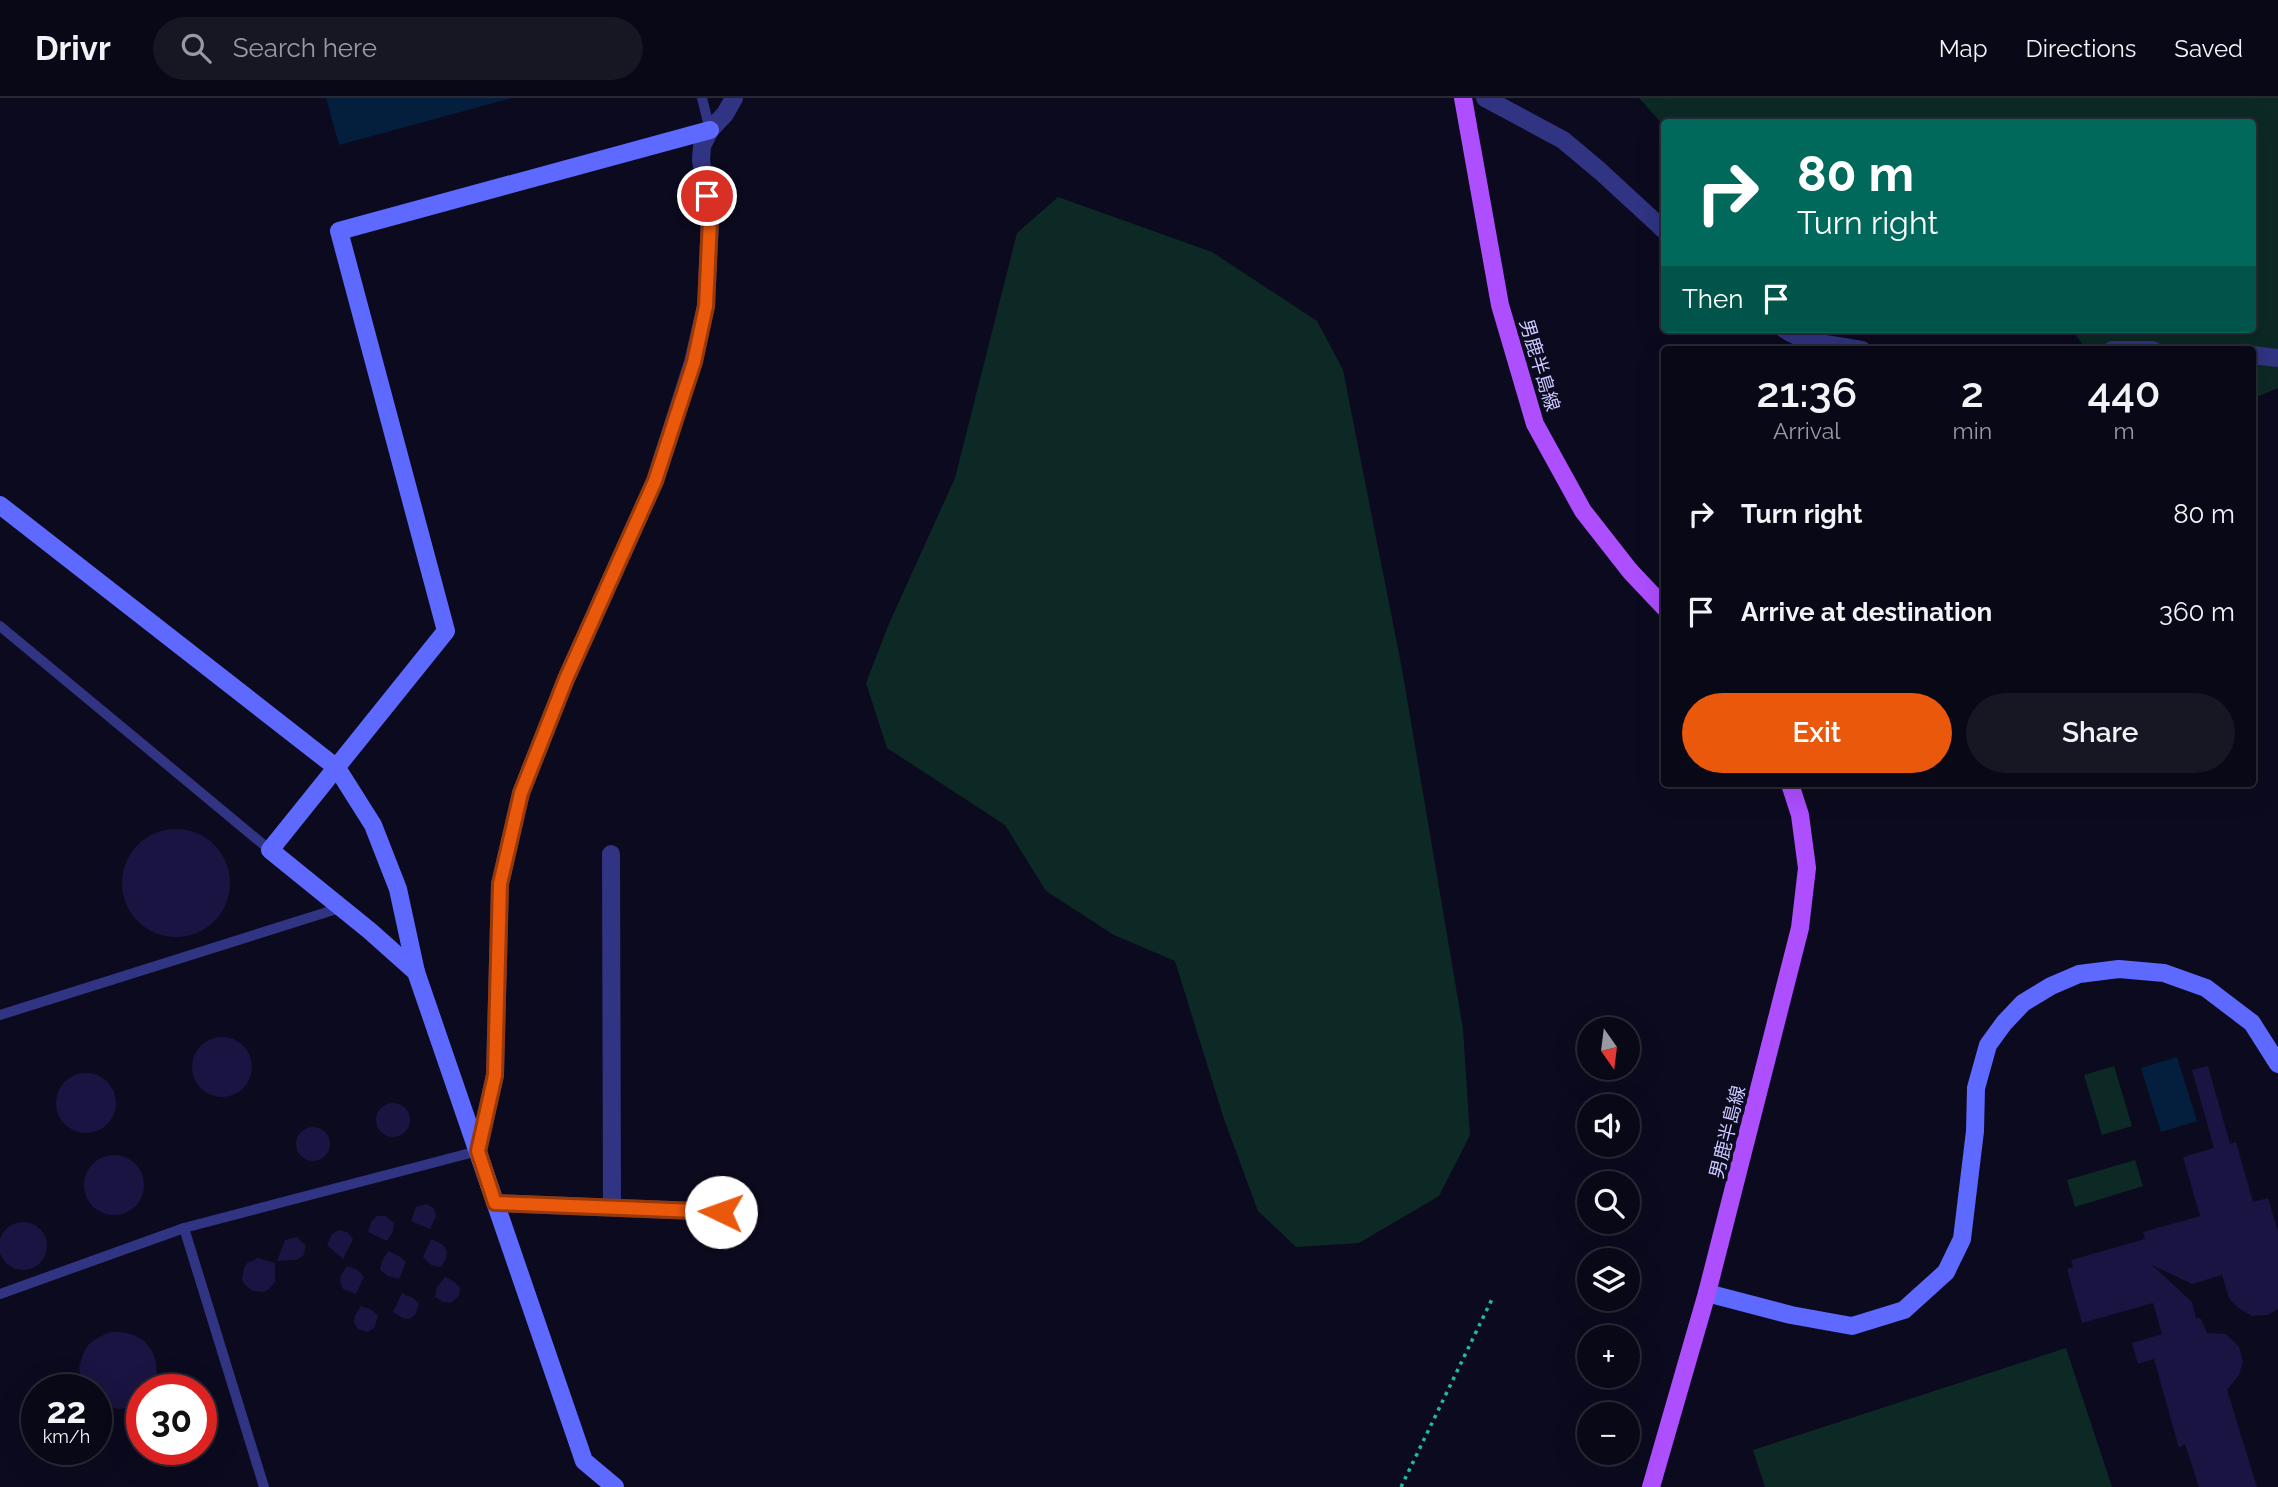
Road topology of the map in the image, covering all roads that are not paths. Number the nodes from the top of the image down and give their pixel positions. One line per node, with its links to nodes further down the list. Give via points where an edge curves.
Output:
1 (702, 98): 5 (lane)
2 (734, 98): 5 (street)
3 (1463, 98): 12 (main road, 男鹿半島線, via 1500,305 1535,424 1583,512)
4 (1485, 98): 6 (street, via 1563,140)
5 (710, 130): 14 (street, via 339,230 446,631); 22 (street, via 701,160 710,220 706,306 694,362 655,481 566,679 521,793 500,884 495,1075)
6 (1661, 227)
7 (1790, 333): 8 (street)
8 (1842, 346)
9 (2256, 355): 10 (street)
10 (2278, 358)
11 (0, 505): 14 (street)
12 (1661, 604)
13 (0, 626): 16 (lane)
14 (337, 768): 16 (street); 19 (street, via 373,825 398,889)
15 (1791, 787): 27 (main road, 男鹿半島線, via 1808,868 1800,928)
16 (270, 850): 18 (street)
17 (611, 854): 24 (street)
18 (340, 908): 19 (street); 20 (lane)
19 (416, 972): 22 (street)
20 (0, 1015)
21 (2278, 1064): 27 (street, via 2252,1023 2206,988 2164,973 2119,969 2079,975 2051,986 2023,1003 1988,1045 1976,1088 1962,1239 1946,1272 1904,1310 1852,1326)
22 (478, 1151): 23 (street); 26 (lane)
23 (495, 1203): 24 (street); 30 (street, via 584,1461)
24 (612, 1207): 25 (street)
25 (721, 1212)
26 (184, 1228): 28 (lane); 29 (lane)
27 (1707, 1293): 31 (main road, 男鹿半島線)
28 (0, 1294)
29 (264, 1487)
30 (615, 1487)
31 (1651, 1487)

